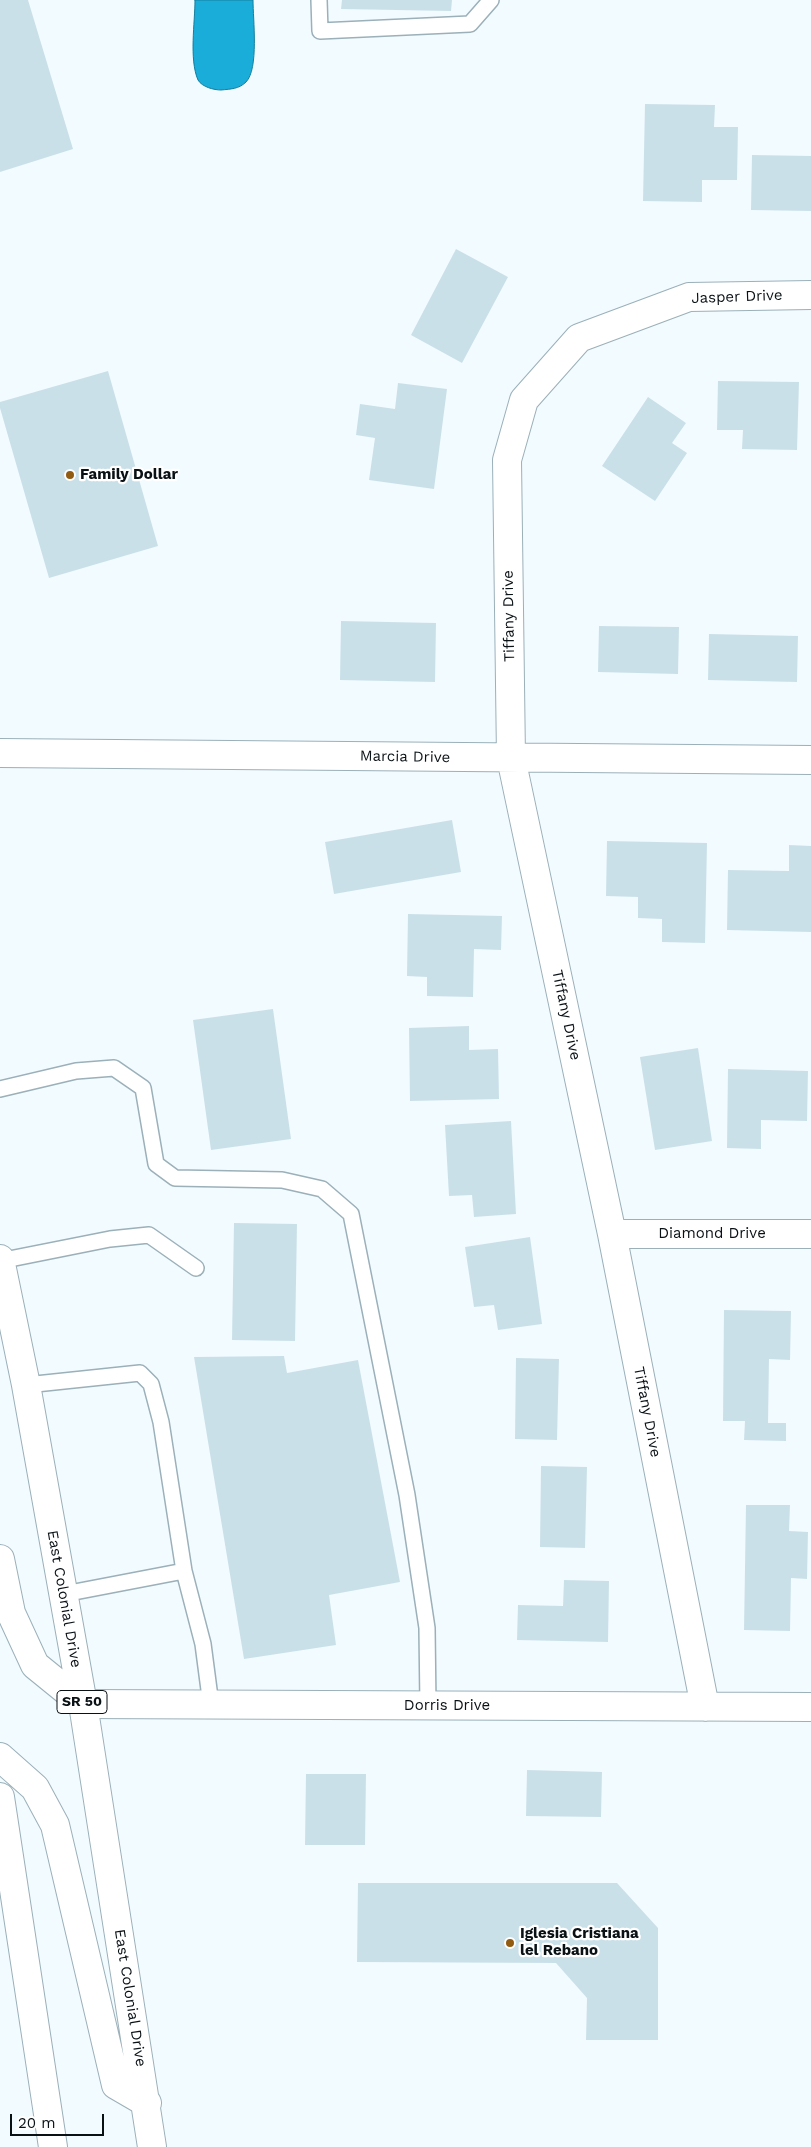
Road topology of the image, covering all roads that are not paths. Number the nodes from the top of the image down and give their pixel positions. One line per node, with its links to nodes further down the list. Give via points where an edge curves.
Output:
1 (319, 0): 2 (lane, via 320,31 470,24)
2 (491, 0)
3 (811, 295): 4 (main road, Jasper Drive, via 690,297)
4 (579, 338): 6 (main road, Tiffany Drive, via 524,400 507,460)
5 (0, 753): 6 (main road, Marcia Drive)
6 (511, 758): 7 (main road, Marcia Drive); 9 (main road, Tiffany Drive)
7 (811, 760)
8 (0, 1089): 19 (lane, via 76,1071 114,1068 143,1088 156,1164 175,1178 282,1180 322,1189 351,1214 409,1504 427,1628)
9 (612, 1234): 10 (main road, Diamond Drive); 20 (main road, Tiffany Drive)
10 (811, 1234)
11 (0, 1260): 12 (lane, via 110,1239 149,1235); 13 (main road, East Colonial Drive / SR 50)
12 (196, 1268)
13 (26, 1385): 15 (lane, via 140,1373 151,1384 161,1422); 16 (main road, East Colonial Drive / SR 50)
14 (0, 1559): 17 (main road, via 11,1613 35,1665)
15 (184, 1571): 16 (lane); 18 (lane, via 203,1644)
16 (64, 1594): 17 (main road, East Colonial Drive / SR 50)
17 (83, 1704): 18 (main road, Dorris Drive); 24 (main road, East Colonial Drive / SR 50)
18 (211, 1705): 19 (main road, Dorris Drive)
19 (428, 1706): 20 (main road, Dorris Drive)
20 (705, 1707): 21 (main road, Dorris Drive)
21 (811, 1707)
22 (0, 1757): 24 (main road, via 35,1788 55,1825 116,2085)
23 (0, 1797): 25 (main road)
24 (146, 2103): 26 (main road, East Colonial Drive / SR 50)
25 (53, 2147)
26 (152, 2147)

